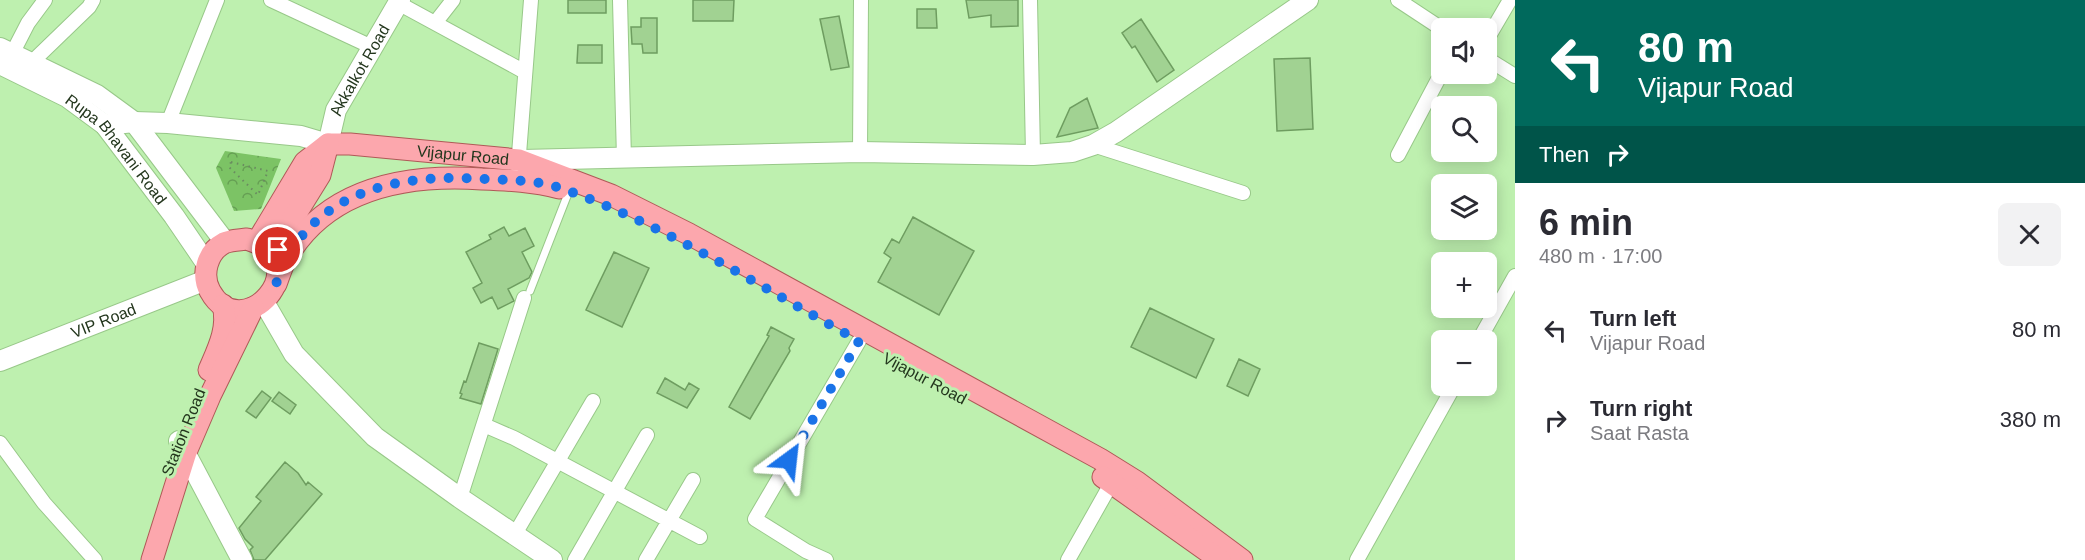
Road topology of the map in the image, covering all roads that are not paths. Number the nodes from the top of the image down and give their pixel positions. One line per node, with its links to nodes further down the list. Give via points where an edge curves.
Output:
1 (45, 0): 18 (street)
2 (93, 0): 19 (street)
3 (217, 0): 25 (street)
4 (271, 0): 17 (street)
5 (453, 0): 16 (street)
6 (531, 0): 21 (street)
7 (620, 0): 32 (street)
8 (861, 0): 29 (street)
9 (1030, 0): 30 (street)
10 (1308, 0): 28 (main road)
11 (1398, 0): 14 (street)
12 (1510, 0): 15 (street)
13 (399, 2): 16 (street); 17 (main road, Akkalkot Road)
14 (1431, 21)
15 (1497, 22)
16 (435, 23): 21 (street)
17 (372, 47): 27 (main road, Akkalkot Road, via 336,110)
18 (4, 55): 19 (main road); 26 (main road, Rupa Bhavani Road)
19 (31, 63): 24 (main road, via 97,95)
20 (1497, 65): 22 (street)
21 (525, 72): 33 (street)
22 (1515, 76)
23 (1436, 84): 31 (street)
24 (134, 122): 25 (main road); 26 (main road); 36 (main road)
25 (168, 123): 27 (main road, via 301,136)
26 (105, 125): 38 (main road, Rupa Bhavani Road, via 174,216)
27 (328, 144): 33 (main road, Vijapur Road); 37 (main road, via 320,175); 37 (main road, via 305,162)
28 (1093, 145): 30 (main road, via 1072,152); 35 (street)
29 (860, 152): 30 (main road); 32 (main road)
30 (1033, 155)
31 (1398, 155)
32 (624, 159): 33 (main road)
33 (518, 170): 34 (main road, Vijapur Road, via 536,182); 40 (main road, Vijapur Road, via 466,178 417,179 375,187 357,195 306,230 285,260); 71 (main road, Vijapur Road, via 611,195 689,234 1137,482)
34 (568, 191): 41 (lane); 45 (main road, Vijapur Road, via 685,245)
35 (1243, 193)
36 (225, 242): 37 (main road, via 247,239); 38 (main road, via 216,249)
37 (268, 253): 40 (main road, via 277,273)
38 (206, 272): 42 (main road, via 209,290); 46 (main road, VIP Road)
39 (1515, 276): 44 (street)
40 (276, 284): 43 (main road)
41 (527, 295): 49 (street)
42 (223, 305): 43 (main road, via 243,310); 51 (main road, Station Road, via 225,330)
43 (259, 305): 51 (main road); 57 (main road, via 294,354 375,437)
44 (1485, 330)
45 (859, 341): 55 (main road, Vijapur Road); 68 (street, via 755,519)
46 (0, 361)
47 (1448, 396): 72 (street)
48 (593, 401): 53 (street)
49 (484, 425): 53 (street); 57 (street)
50 (646, 435): 56 (street)
51 (182, 446): 62 (main road, Station Road); 63 (main road); 64 (main road)
52 (2, 452): 61 (street)
53 (559, 461): 56 (street); 59 (street)
54 (693, 480): 58 (street)
55 (1112, 482): 69 (street); 70 (main road, Vijapur Road)
56 (615, 492): 58 (street); 66 (street)
57 (460, 498): 59 (main road)
58 (670, 520): 60 (street); 67 (street)
59 (515, 534): 65 (main road)
60 (700, 537)
61 (95, 560)
62 (138, 560)
63 (152, 560)
64 (242, 560)
65 (552, 560)
66 (574, 560)
67 (646, 560)
68 (826, 560)
69 (1068, 560)
70 (1220, 560)
71 (1242, 560)
72 (1357, 560)

